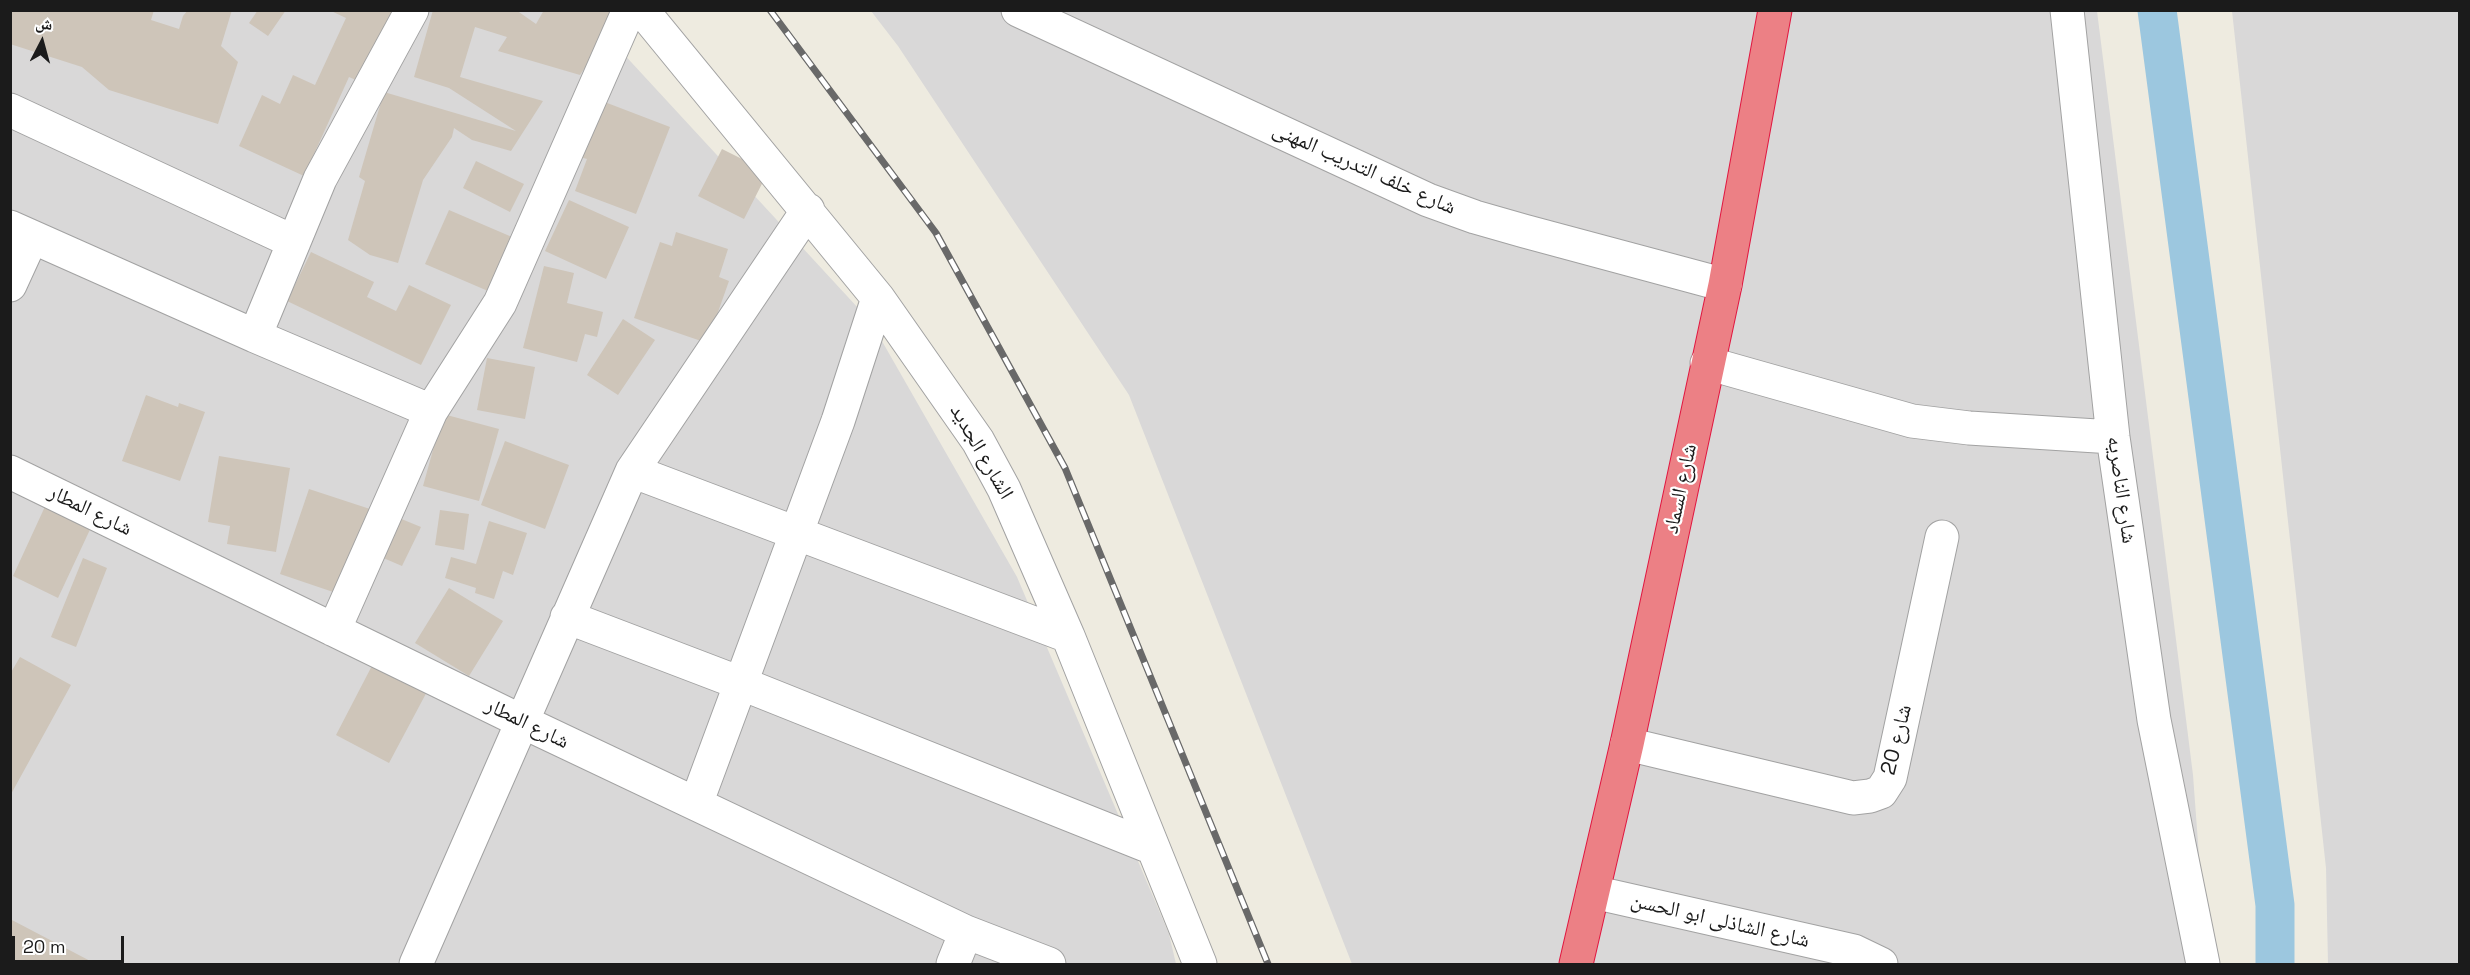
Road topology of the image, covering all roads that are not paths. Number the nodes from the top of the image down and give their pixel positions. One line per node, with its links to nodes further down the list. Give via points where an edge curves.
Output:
1 (412, 10): 10 (street, via 320,179)
2 (629, 10): 16 (street, via 500,303)
3 (642, 10): 8 (street, الشارع الجديد)
4 (1018, 10): 12 (street, شارع خلف التدريب المهنى, via 1428,200 1485,220)
5 (1775, 10): 12 (highway, شارع السماد)
6 (2067, 10): 17 (street, شارع الناصريه)
7 (10, 110): 10 (street)
8 (808, 210): 13 (street, الشارع الجديد); 18 (street)
9 (21, 232): 11 (street); 14 (street)
10 (294, 243): 14 (street)
11 (10, 285)
12 (1725, 285): 15 (highway, شارع السماد)
13 (878, 298): 20 (street); 24 (street, الشارع الجديد, via 978,441 1005,489)
14 (255, 336): 16 (street)
15 (1707, 363): 17 (street, via 1912,421); 27 (highway, شارع السماد)
16 (431, 411): 23 (street)
17 (2113, 437): 38 (street, شارع الناصريه, via 2154,720)
18 (632, 471): 20 (street); 22 (street)
19 (10, 472): 23 (street, شارع المطار)
20 (797, 534): 24 (street); 25 (street)
21 (1942, 537): 27 (street, شارع 20, via 1890,778 1881,792 1853,798)
22 (567, 617): 25 (street); 26 (street)
23 (334, 630): 26 (street, شارع المطار)
24 (1068, 636): 29 (street, الشارع الجديد)
25 (740, 682): 28 (street); 29 (street)
26 (521, 721): 28 (street, شارع المطار); 32 (street)
27 (1627, 744): 30 (highway, شارع السماد)
28 (696, 804): 31 (street, شارع المطار)
29 (1153, 848): 35 (street, الشارع الجديد)
30 (1593, 892): 36 (highway, شارع السماد); 37 (street, شارع الشاذلى ابو الحسن, via 1854,951)
31 (966, 932): 33 (street); 34 (street, شارع المطار)
32 (416, 964)
33 (953, 964)
34 (1049, 964)
35 (1200, 964)
36 (1576, 964)
37 (1881, 964)
38 (2203, 964)

